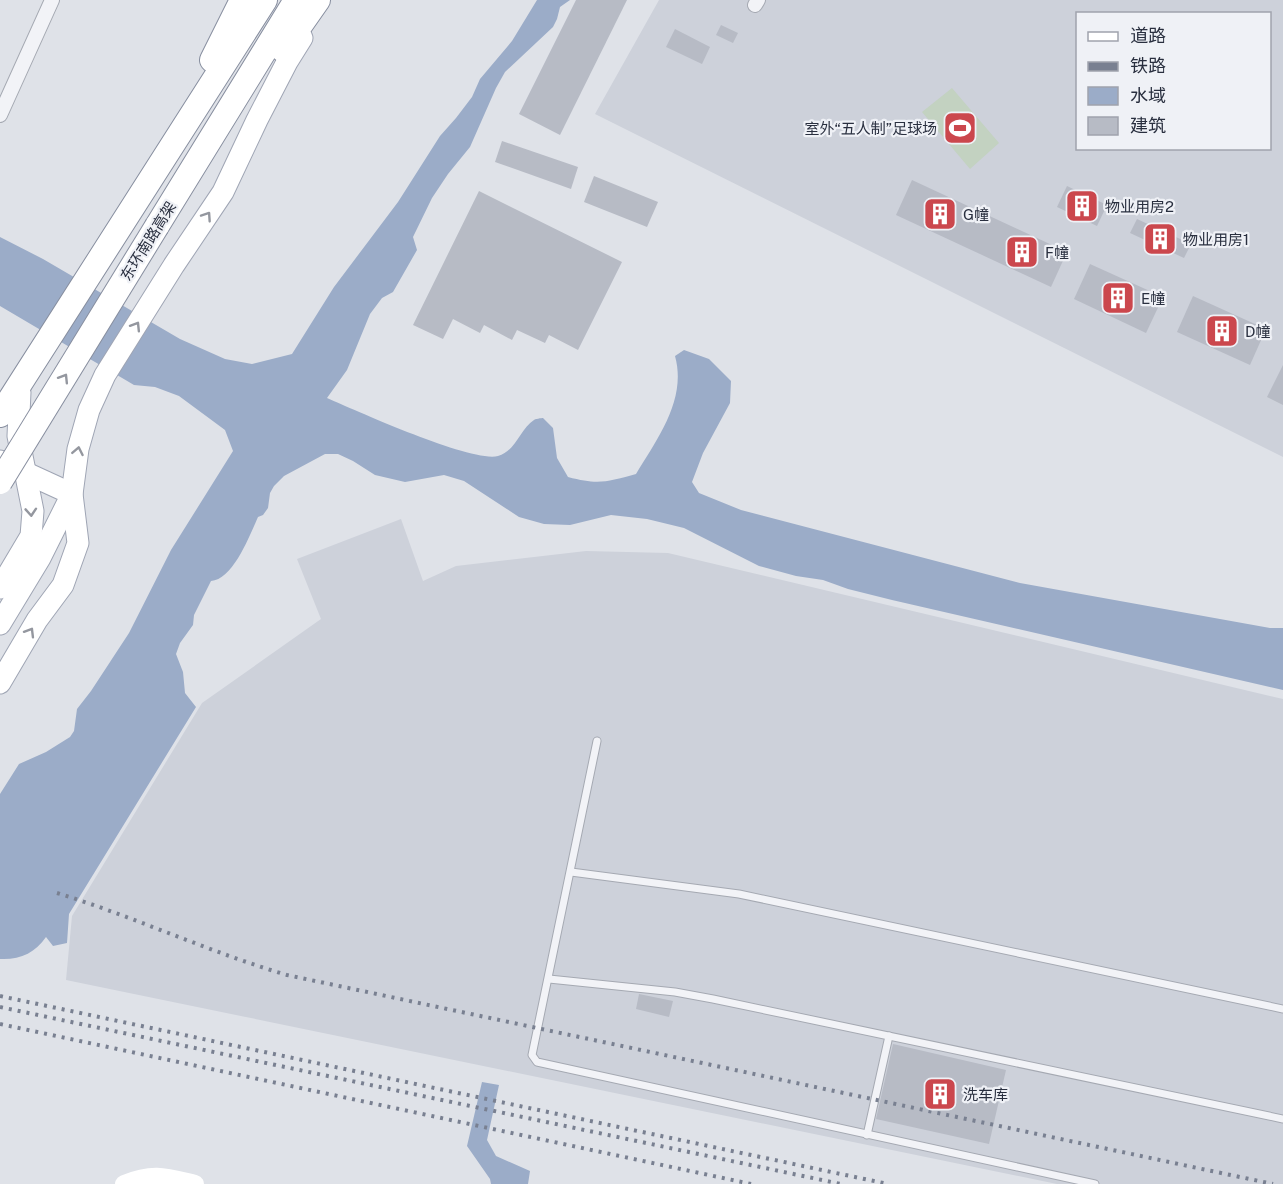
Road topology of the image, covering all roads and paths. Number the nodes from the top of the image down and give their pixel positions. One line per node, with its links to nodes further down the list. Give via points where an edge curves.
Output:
1 (52, 0): 8 (street)
2 (242, 0): 9 (highway)
3 (265, 0): 9 (highway, 东环南路高架)
4 (275, 0): 11 (main road)
5 (296, 0): 10 (highway, 东环南路高架)
6 (318, 0): 10 (highway)
7 (325, 0): 17 (main road, one-way to 7, via 78,449 89,410 105,375 223,192 286,62)
8 (0, 115)
9 (182, 130): 12 (highway, 东环南路高架)
10 (178, 192): 16 (highway, 东环南路高架, one-way to 10, bridge)
11 (20, 392): 13 (main road); 15 (main road, via 18,436)
12 (0, 415)
13 (0, 422)
14 (0, 461): 15 (main road)
15 (24, 472): 17 (main road); 18 (main road, one-way to 18, via 33,511 31,536)
16 (0, 482)
17 (72, 494): 19 (main road, via 40,558); 20 (main road, one-way to 17, via 63,585 78,543)
18 (0, 588)
19 (0, 624)
20 (0, 682)
21 (597, 741): 22 (lane)
22 (571, 872): 23 (lane); 24 (lane, via 739,894)
23 (549, 979): 25 (lane, via 694,995); 27 (lane, via 532,1055 537,1062)
24 (1283, 1009)
25 (889, 1036): 26 (lane); 27 (lane)
26 (1283, 1119)
27 (867, 1135): 30 (lane)
28 (124, 1184): 29 (street, via 156,1175)
29 (195, 1184)
30 (1095, 1184)

